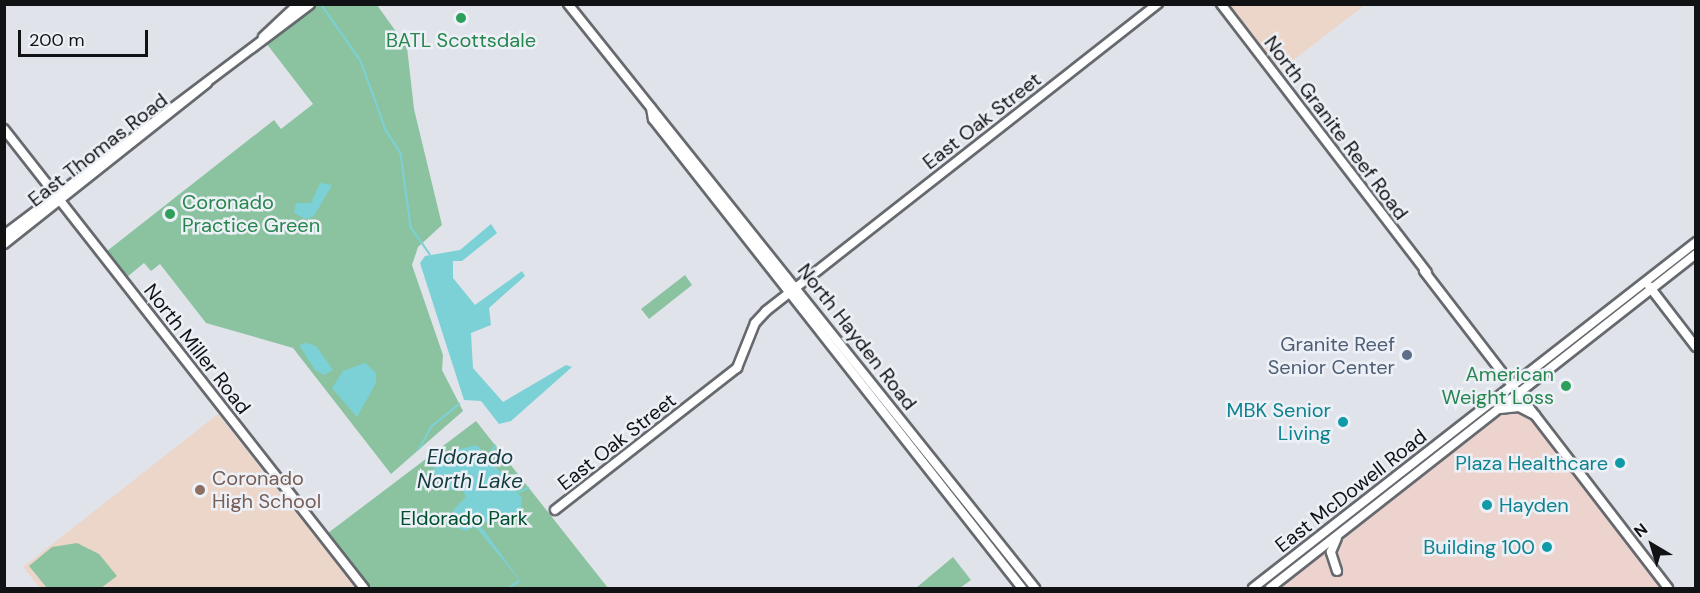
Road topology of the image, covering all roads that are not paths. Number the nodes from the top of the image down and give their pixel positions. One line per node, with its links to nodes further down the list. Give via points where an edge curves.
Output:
1 (298, 4): 6 (street, East Thomas Road)
2 (310, 4): 6 (street, East Thomas Road)
3 (568, 4): 14 (main road, North Hayden Road)
4 (1158, 4): 14 (street, East Oak Street)
5 (1221, 4): 16 (street, North Granite Reef Road)
6 (263, 37): 8 (street, East Thomas Road)
7 (4, 129): 8 (street, North Miller Road)
8 (57, 198): 9 (street, East Thomas Road); 11 (street, East Thomas Road); 24 (street, North Miller Road)
9 (4, 235)
10 (1695, 242): 13 (main road, East McDowell Road)
11 (4, 244)
12 (1695, 254): 13 (main road, East McDowell Road)
13 (1648, 285): 15 (street); 16 (main road, East McDowell Road)
14 (793, 290): 21 (street, East Oak Street, via 755,323 737,368); 25 (main road, North Hayden Road); 26 (main road, North Hayden Road)
15 (1695, 347)
16 (1515, 389): 17 (main road, East McDowell Road); 18 (street, North Granite Reef Road); 19 (main road, East McDowell Road)
17 (1497, 409): 18 (main road, via 1519,407); 20 (main road, East McDowell Road)
18 (1535, 415): 29 (street, North Granite Reef Road)
19 (1417, 460): 20 (main road); 27 (main road, East McDowell Road)
20 (1423, 468): 22 (main road, East McDowell Road)
21 (555, 510)
22 (1339, 534): 23 (main road, via 1331,552); 28 (main road, East McDowell Road)
23 (1337, 572)
24 (364, 588)
25 (1022, 588)
26 (1035, 588)
27 (1253, 588)
28 (1272, 588)
29 (1668, 588)

